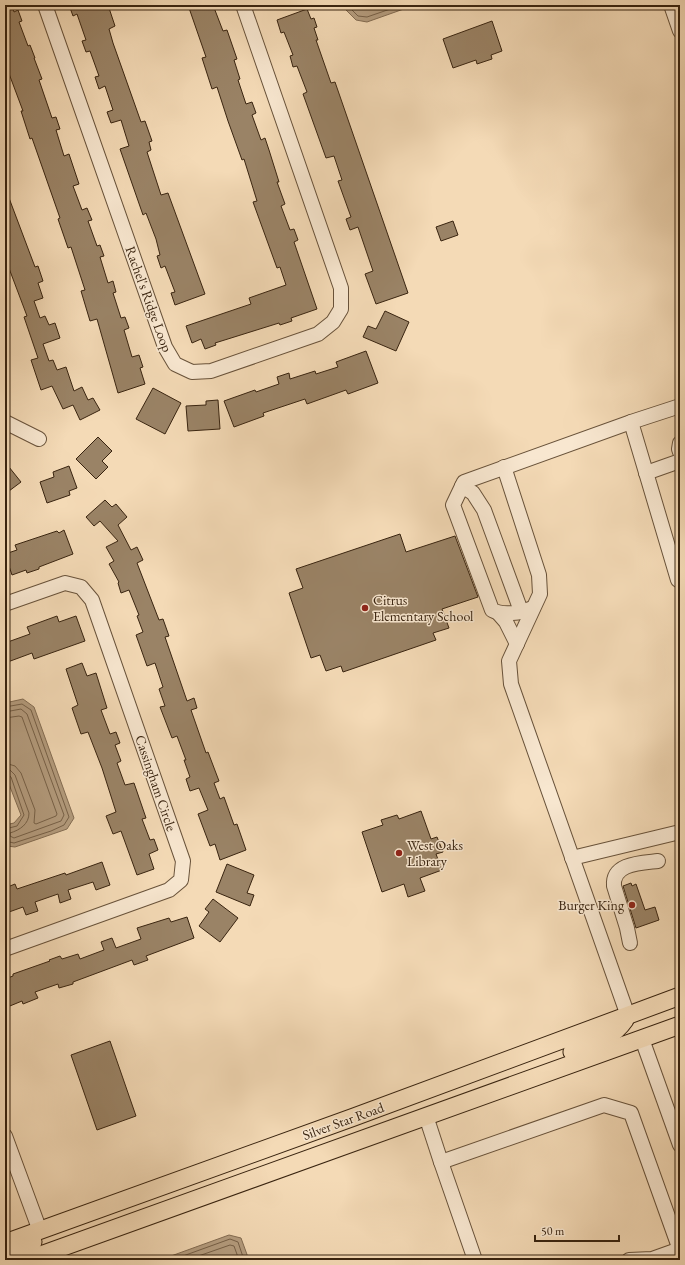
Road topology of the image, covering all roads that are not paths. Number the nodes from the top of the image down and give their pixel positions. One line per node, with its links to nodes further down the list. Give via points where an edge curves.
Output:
1 (45, 5): 2 (street, Rachel's Ridge Loop, via 165,347 175,364 192,372 210,372 318,334 333,322 341,309 341,288)
2 (243, 5)
3 (671, 5): 4 (street)
4 (680, 31)
5 (680, 406): 7 (street)
6 (5, 422): 8 (street)
7 (631, 422): 12 (street); 13 (street)
8 (39, 439)
9 (680, 443): 10 (street)
10 (680, 452)
11 (680, 461): 13 (street)
12 (504, 467): 14 (street, via 464,482); 17 (street, via 539,575 540,594)
13 (646, 473): 15 (street)
14 (462, 486): 17 (street, via 473,493 484,510); 18 (street, via 453,505 492,610)
15 (679, 582)
16 (5, 604): 24 (street, Cassingham Circle, via 65,583 81,587 92,600 183,861 181,880 169,890)
17 (527, 610): 18 (street); 19 (street)
18 (499, 614): 19 (street)
19 (517, 644): 21 (street, via 509,661 511,684)
20 (680, 832): 21 (street)
21 (572, 858): 26 (street)
22 (658, 861): 23 (street, via 623,868 614,879)
23 (630, 943)
24 (5, 949)
25 (680, 996): 26 (main road, Silver Star Road)
26 (628, 1016): 29 (main road, via 618,1030 604,1039 446,1099); 33 (main road, Silver Star Road)
27 (680, 1025): 28 (main road, Silver Star Road)
28 (642, 1039): 29 (main road, Silver Star Road); 31 (street)
29 (433, 1114): 32 (street); 37 (main road, Silver Star Road)
30 (5, 1136): 34 (street)
31 (680, 1146)
32 (441, 1162): 36 (street, via 604,1104 631,1113); 40 (street)
33 (191, 1176): 34 (main road, Silver Star Road); 37 (main road, via 192,1187 82,1226 58,1238 51,1243)
34 (40, 1231): 35 (main road, Silver Star Road); 38 (main road, via 27,1249)
35 (5, 1243)
36 (680, 1250): 41 (street, via 652,1259)
37 (51, 1256): 39 (main road, Silver Star Road)
38 (5, 1260)
39 (27, 1260)
40 (475, 1260)
41 (629, 1260)

